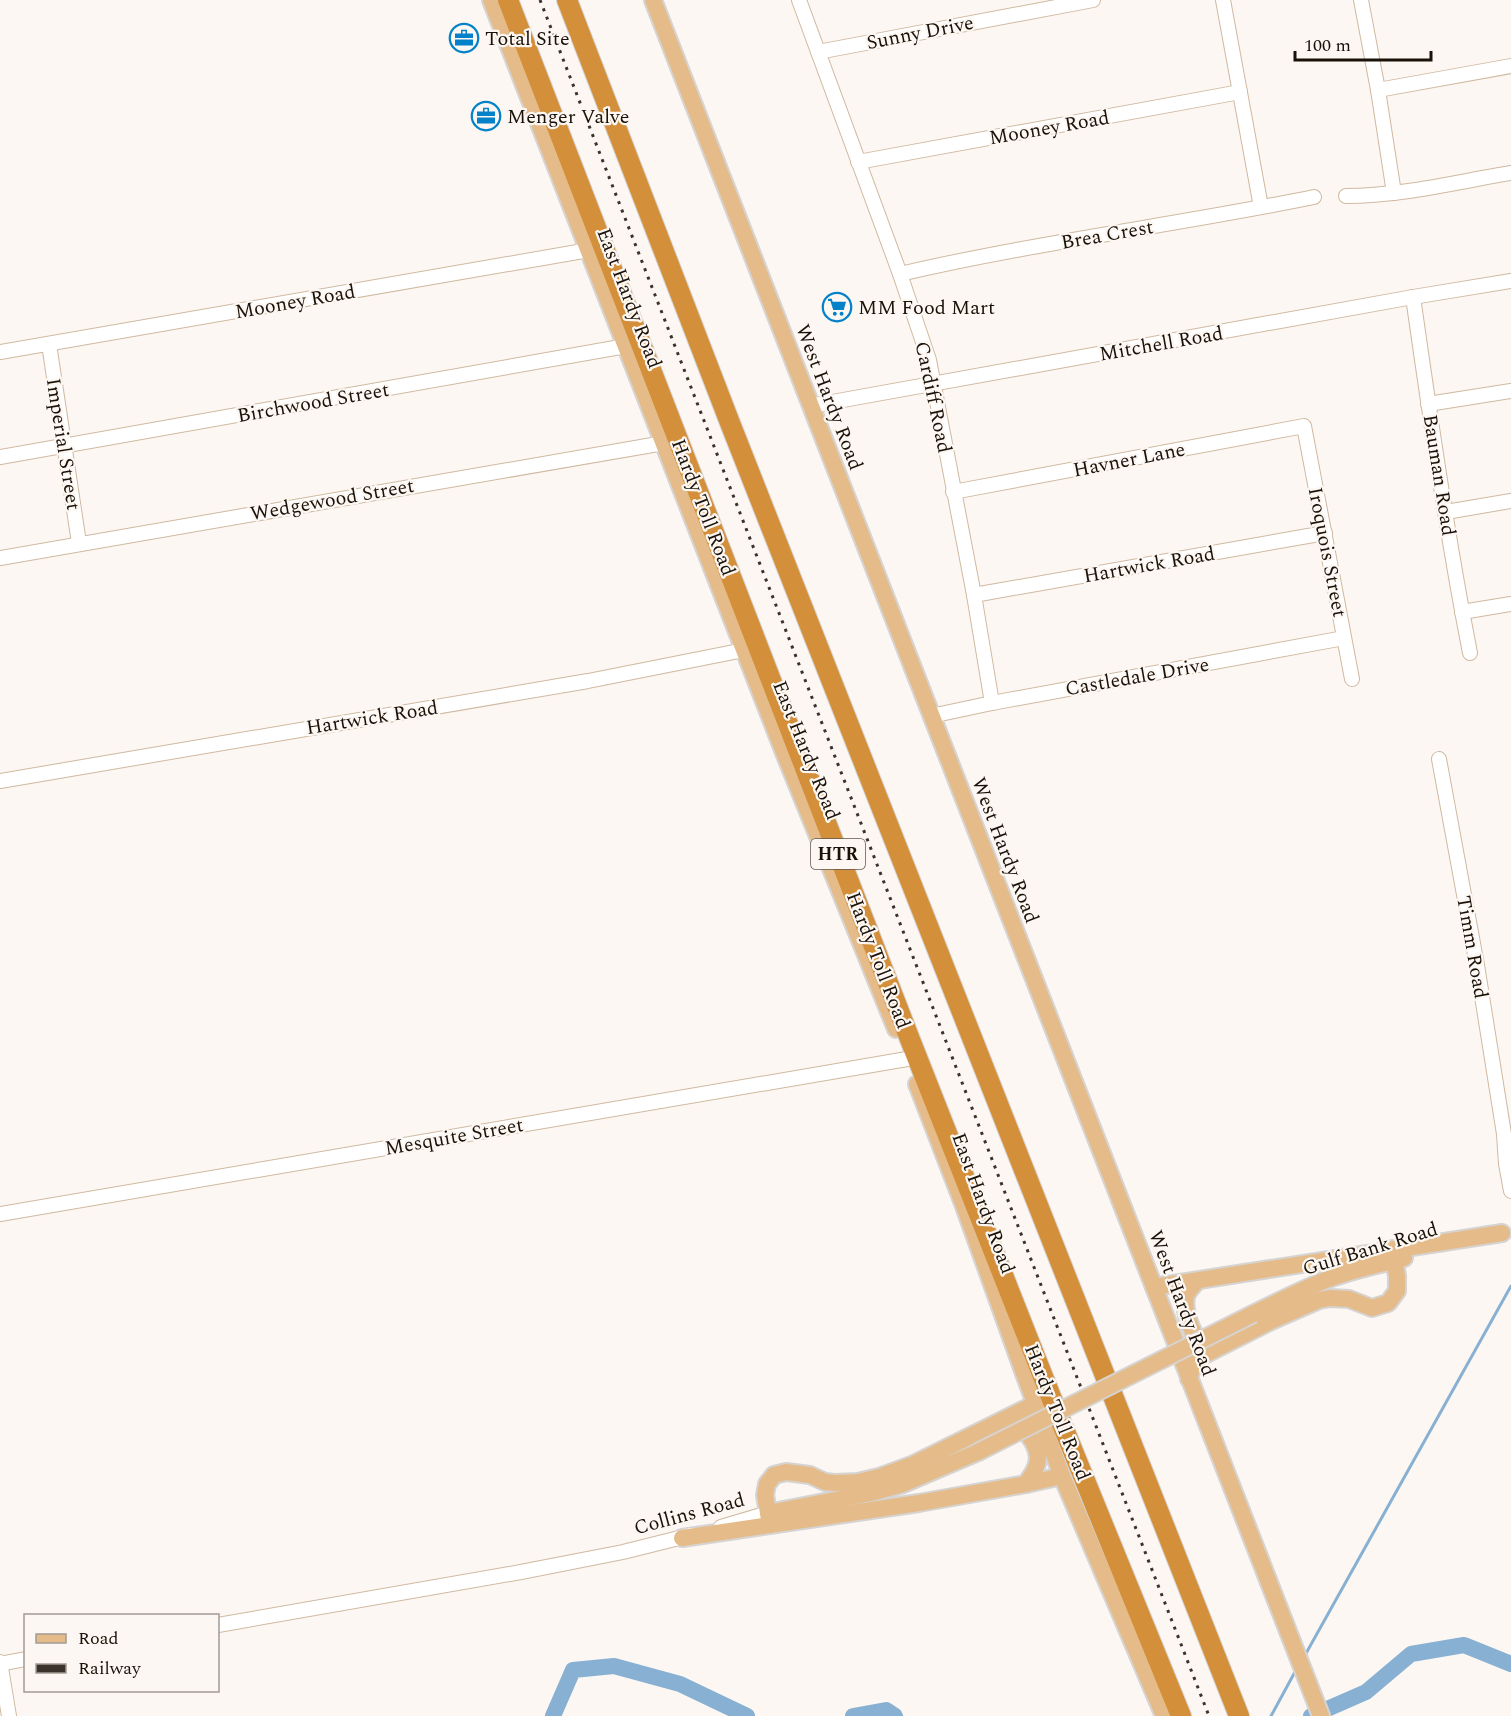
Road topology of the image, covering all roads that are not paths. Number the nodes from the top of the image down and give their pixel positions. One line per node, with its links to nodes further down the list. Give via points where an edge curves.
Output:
1 (491, 0): 19 (main road, East Hardy Road)
2 (508, 0): 71 (highway, Hardy Toll Road / HTR)
3 (567, 0): 73 (highway, HTR)
4 (653, 0): 29 (main road, West Hardy Road)
5 (798, 0): 9 (street, Cardiff Road)
6 (1093, 0): 9 (street, Sunny Drive)
7 (1223, 0): 12 (street)
8 (1361, 0): 11 (street)
9 (818, 52): 13 (street, Cardiff Road)
10 (1511, 66): 11 (street)
11 (1378, 90): 15 (street)
12 (1240, 92): 13 (street, Mooney Road); 18 (street)
13 (858, 162): 20 (street, Cardiff Road)
14 (1511, 173): 15 (street)
15 (1394, 193): 16 (street)
16 (1346, 196)
17 (1314, 197): 18 (street, Brea Crest)
18 (1262, 207): 20 (street, Brea Crest, via 975,257)
19 (589, 250): 23 (street, Mooney Road); 24 (main road, East Hardy Road)
20 (900, 274): 26 (street, Cardiff Road)
21 (1511, 281): 22 (street, Mitchell Road)
22 (1413, 297): 26 (street, Mitchell Road); 28 (street, Bauman Road)
23 (49, 344): 25 (street, Mooney Road); 32 (street, Imperial Street)
24 (626, 346): 31 (main road, East Hardy Road); 32 (street, Birchwood Street)
25 (0, 352)
26 (933, 383): 29 (street, Mitchell Road); 34 (street, Cardiff Road)
27 (1511, 390): 28 (street)
28 (1428, 404): 36 (street, Bauman Road)
29 (810, 406): 48 (main road, West Hardy Road)
30 (1304, 426): 34 (street, Havner Lane); 37 (street, Iroquois Street)
31 (664, 443): 38 (street, Wedgewood Street); 44 (main road, East Hardy Road)
32 (64, 446): 33 (street, Birchwood Street); 38 (street, Imperial Street)
33 (0, 457)
34 (953, 492): 40 (street, Cardiff Road)
35 (1511, 501): 36 (street)
36 (1446, 512): 42 (street, Bauman Road)
37 (1324, 533): 40 (street, Hartwick Road); 43 (street, Iroquois Street)
38 (79, 543): 39 (street, Wedgewood Street)
39 (0, 558)
40 (974, 595): 47 (street, Cardiff Road)
41 (1511, 604): 42 (street)
42 (1462, 612): 45 (street, Bauman Road)
43 (1344, 638): 46 (street, Iroquois Street); 47 (street, Castledale Drive)
44 (744, 650): 50 (street, Hartwick Road, via 588,681); 51 (main road, East Hardy Road)
45 (1470, 653)
46 (1352, 679)
47 (992, 703): 48 (street, Castledale Drive)
48 (931, 716): 58 (main road, West Hardy Road)
49 (1439, 759): 52 (street, Timm Road)
50 (0, 781)
51 (908, 1059): 54 (street, Mesquite Street); 62 (main road, East Hardy Road)
52 (1508, 1140): 53 (street, Timm Road, via 1506,1164)
53 (1511, 1191)
54 (0, 1214)
55 (1506, 1232): 56 (main road)
56 (1393, 1255): 57 (main road); 59 (main road, via 1396,1291 1388,1303 1372,1308 1349,1299 1318,1300); 60 (main road, Gulf Bank Road, bridge, via 1291,1295)
57 (1197, 1281): 58 (main road); 59 (main road, via 1186,1294 1185,1310 1199,1343)
58 (1155, 1287): 61 (main road, West Hardy Road)
59 (1215, 1349): 61 (main road, via 1194,1362)
60 (1148, 1366): 66 (main road, Collins Road, bridge, via 978,1452 903,1484)
61 (1189, 1379): 74 (main road, West Hardy Road)
62 (1035, 1404): 63 (main road); 64 (main road, East Hardy Road)
63 (998, 1424): 65 (main road, via 1017,1423 1028,1433 1038,1452 1037,1466); 66 (main road, via 914,1464 858,1482 825,1482 810,1475 786,1472 774,1475 765,1495)
64 (1062, 1476): 65 (main road); 71 (main road, East Hardy Road)
65 (1026, 1484): 66 (main road, via 919,1503)
66 (769, 1519): 67 (main road)
67 (682, 1538): 68 (street, Collins Road, via 521,1572)
68 (219, 1625)
69 (24, 1659): 70 (street)
70 (0, 1663): 72 (street)
71 (1174, 1712)
72 (9, 1716)
73 (1239, 1716)
74 (1321, 1716)

